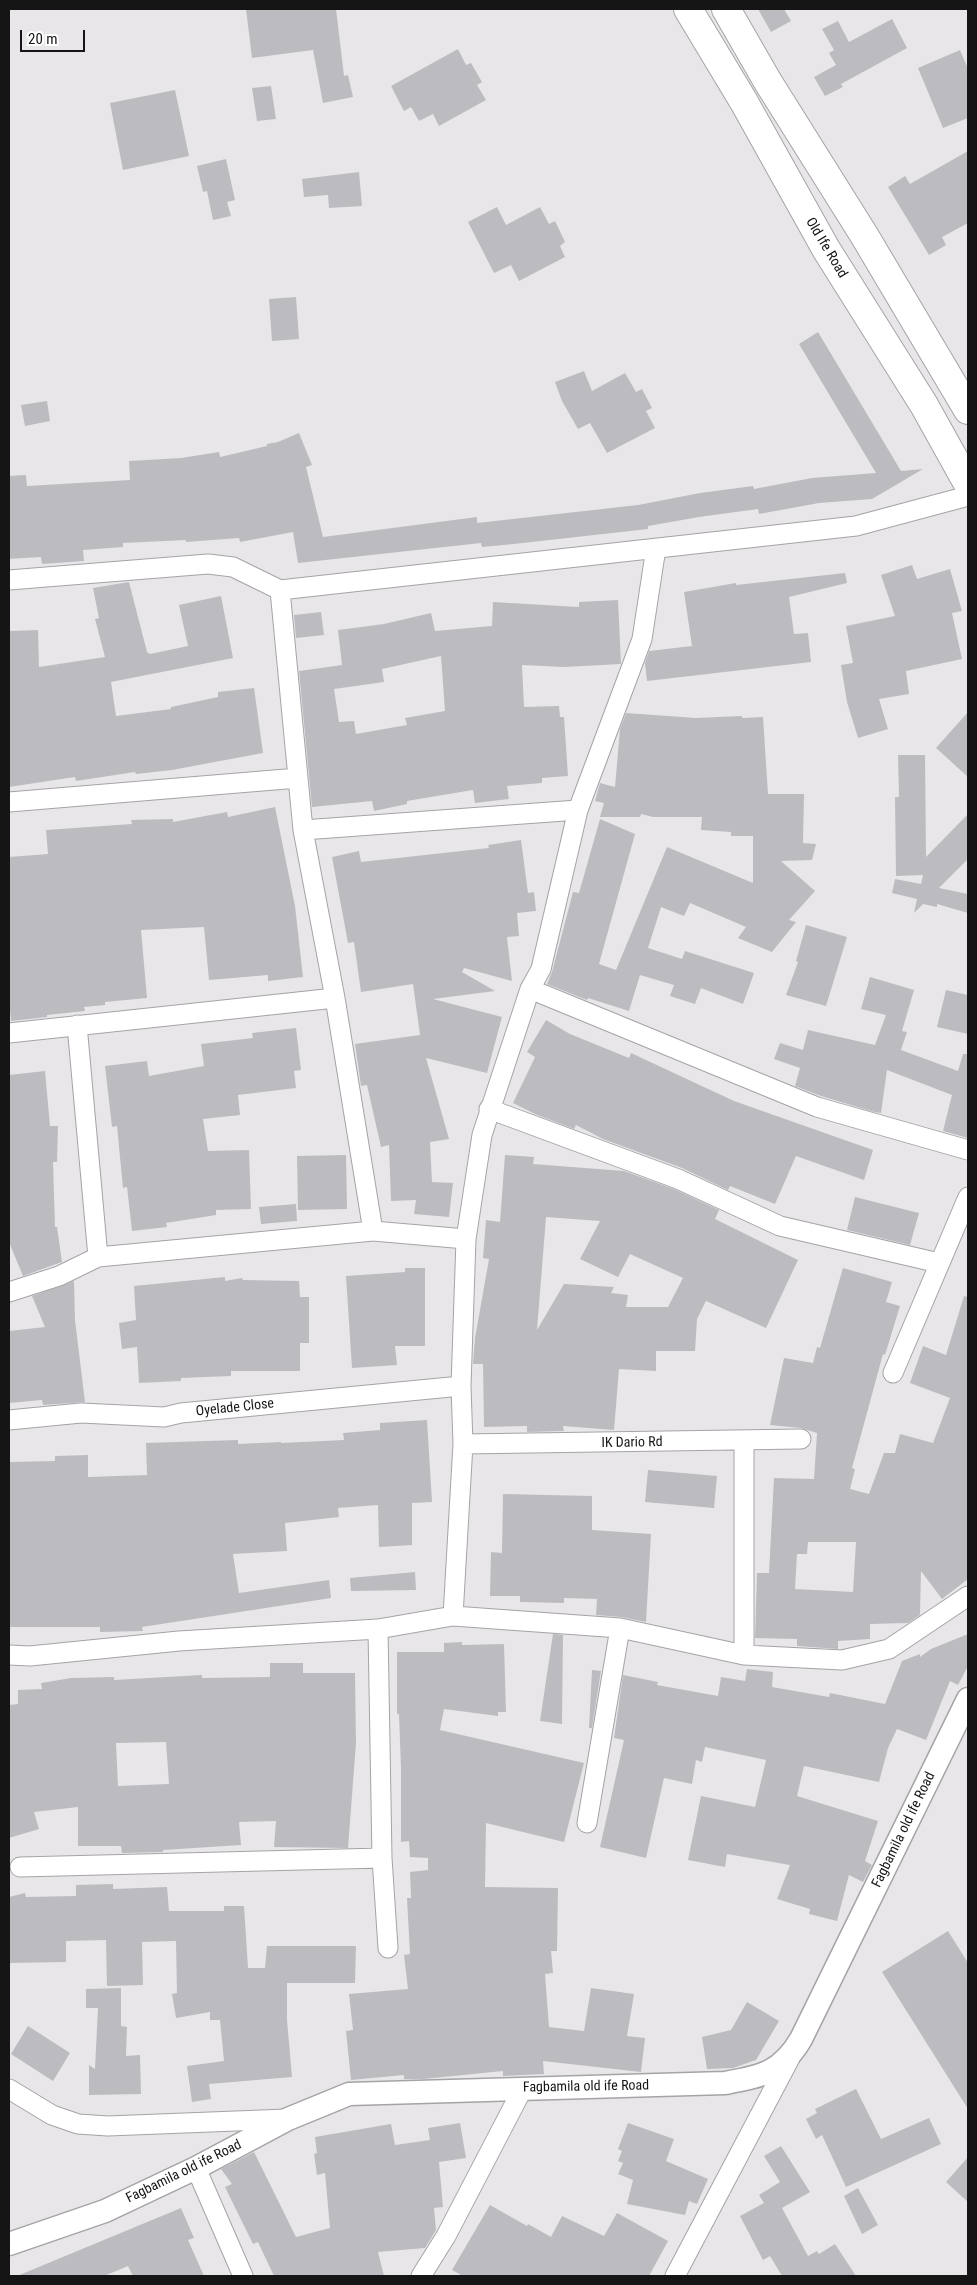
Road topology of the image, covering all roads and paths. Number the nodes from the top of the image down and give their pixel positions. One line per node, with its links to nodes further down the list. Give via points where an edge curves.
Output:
1 (688, 9): 4 (main road, Old Ife Road, via 826,249 924,405)
2 (726, 9): 3 (main road)
3 (968, 410)
4 (968, 484)
5 (968, 496): 6 (street, via 856,526)
6 (656, 548): 8 (street); 11 (street, via 642,639)
7 (9, 580): 8 (street, via 208,564 233,567)
8 (280, 590): 9 (street)
9 (298, 778): 10 (street); 12 (street)
10 (9, 802)
11 (578, 810): 12 (street); 13 (street, via 541,969)
12 (303, 830): 14 (street)
13 (530, 989): 17 (street); 18 (street, via 817,1107)
14 (335, 998): 15 (street); 20 (street)
15 (77, 1025): 16 (street); 22 (street)
16 (9, 1033)
17 (489, 1109): 21 (street); 23 (street, via 678,1179 780,1226)
18 (968, 1150)
19 (968, 1197): 23 (street)
20 (373, 1231): 21 (street); 22 (street)
21 (466, 1239): 26 (street)
22 (98, 1257): 24 (street, via 59,1276)
23 (939, 1263): 25 (street)
24 (9, 1292)
25 (893, 1373)
26 (461, 1386): 27 (street, Oyelade Close, via 164,1416 98,1413); 30 (street)
27 (9, 1420)
28 (801, 1439): 29 (street, IK Dario Rd)
29 (744, 1441): 30 (street, IK Dario Rd); 36 (street)
30 (463, 1444): 32 (street)
31 (968, 1596): 36 (street, via 889,1649 842,1660)
32 (453, 1616): 33 (street); 34 (street)
33 (620, 1628): 36 (street); 38 (street)
34 (378, 1629): 35 (street); 39 (street)
35 (9, 1655)
36 (744, 1655)
37 (968, 1699): 42 (street, Fagbamila old ife Road)
38 (587, 1823)
39 (382, 1858): 40 (street); 41 (street)
40 (20, 1867)
41 (388, 1948)
42 (790, 2058): 43 (street, Fagbamila old ife Road, via 760,2077 726,2083); 50 (street)
43 (523, 2088): 45 (street, Fagbamila old ife Road, via 349,2094); 49 (street, via 446,2236)
44 (9, 2089): 45 (street, via 52,2115 78,2124 108,2126)
45 (288, 2119): 46 (street, Fagbamila old ife Road)
46 (196, 2168): 47 (street, Fagbamila old ife Road, via 105,2211); 48 (street)
47 (9, 2244)
48 (243, 2276)
49 (421, 2276)
50 (676, 2276)

